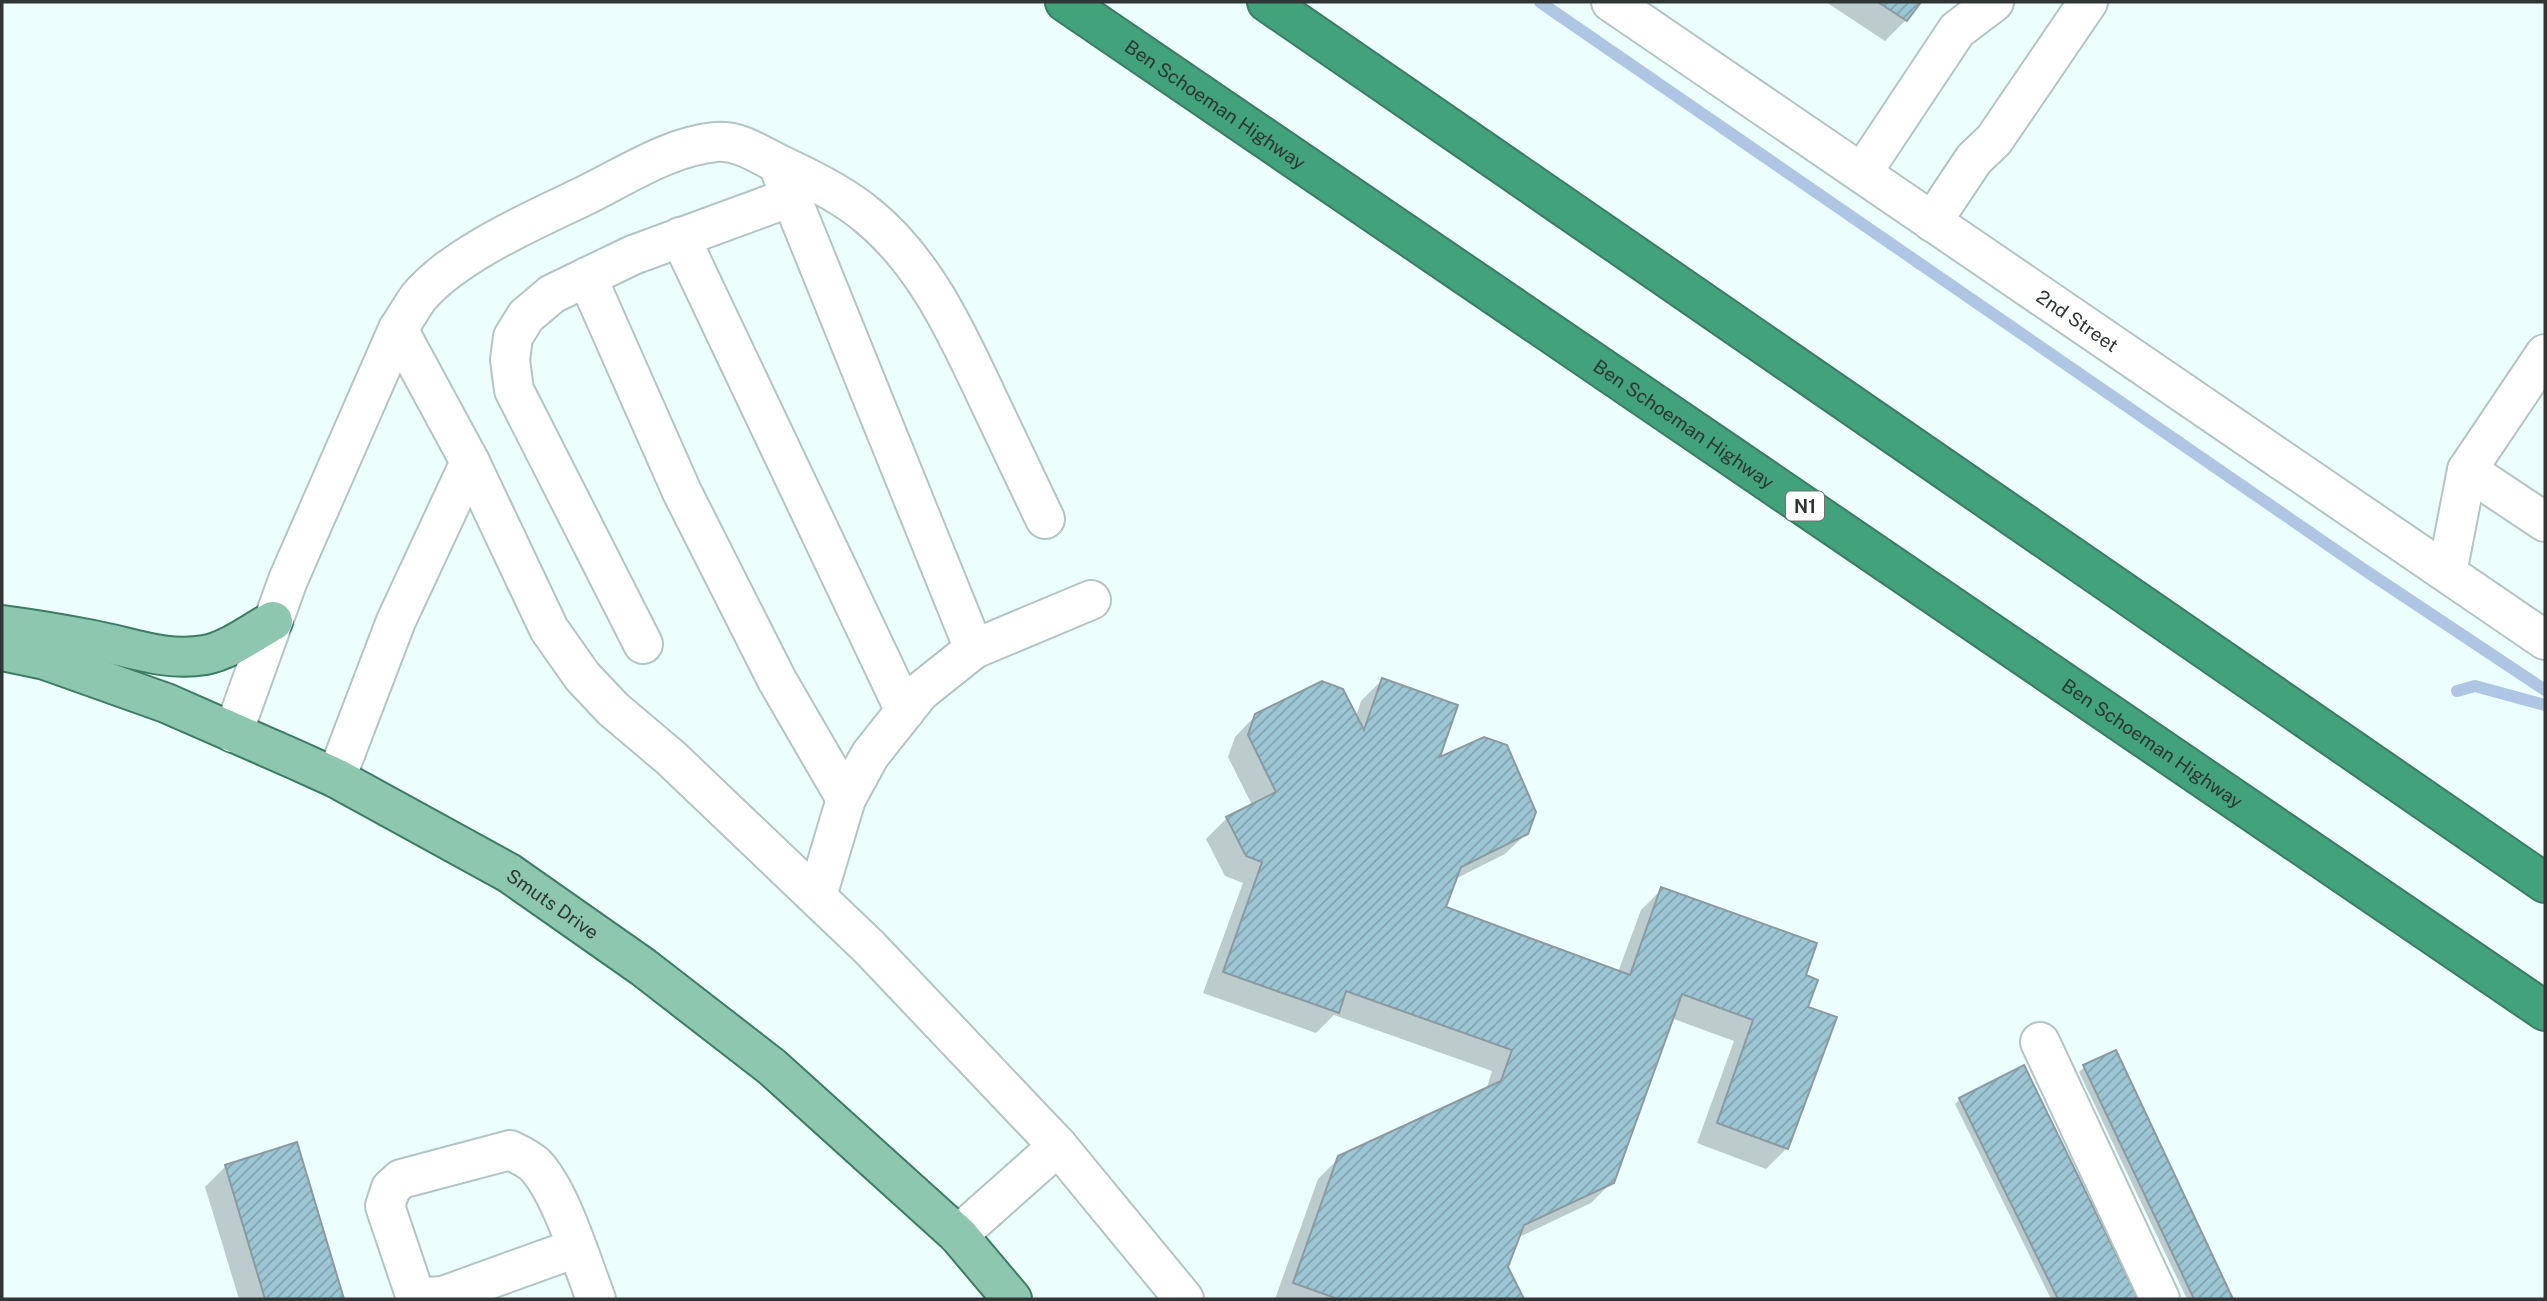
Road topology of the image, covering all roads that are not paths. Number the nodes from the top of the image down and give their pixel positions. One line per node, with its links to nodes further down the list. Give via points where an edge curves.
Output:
1 (1065, 2): 31 (highway, Ben Schoeman Highway / N1)
2 (1267, 2): 29 (highway)
3 (1611, 2): 6 (street, 2nd Street)
4 (1994, 2): 6 (street, via 1956,30)
5 (2088, 2): 8 (street)
6 (1862, 173): 8 (street, 2nd Street)
7 (785, 180): 9 (street); 11 (street, via 750,149 719,142 697,145 469,255 419,298); 15 (street, via 836,193 866,214 913,263 954,327); 23 (street)
8 (1932, 222): 17 (street, 2nd Street)
9 (680, 237): 10 (street); 25 (street)
10 (587, 277): 22 (street, via 552,294 526,316 513,337 514,390); 28 (street, via 681,492 777,680)
11 (398, 329): 13 (street); 19 (street)
12 (2545, 354): 14 (street)
13 (470, 462): 27 (street, via 396,621); 30 (street, via 548,629 582,676)
14 (2467, 470): 16 (street); 17 (street)
15 (1045, 519)
16 (2545, 522)
17 (2446, 573): 21 (street, 2nd Street)
18 (1091, 600): 23 (street)
19 (273, 621): 20 (main road, via 228,647 184,657); 26 (street)
20 (2, 625)
21 (2545, 640)
22 (643, 645)
23 (974, 649): 25 (street, via 920,692)
24 (2, 651): 26 (main road, Smuts Drive, via 45,660 166,703)
25 (905, 711): 28 (street, via 870,755)
26 (233, 733): 27 (main road, Smuts Drive)
27 (335, 778): 34 (main road, Smuts Drive, via 509,873 643,967 772,1067)
28 (846, 799): 30 (street)
29 (2545, 883)
30 (817, 896): 33 (street)
31 (2545, 1011)
32 (2040, 1042): 39 (street)
33 (1058, 1146): 34 (street); 38 (street)
34 (958, 1235): 37 (main road, Smuts Drive)
35 (576, 1248): 35 (street, via 550,1183 532,1163 510,1150 401,1180 391,1188 384,1206 414,1292 426,1297 443,1296); 36 (street)
36 (596, 1299)
37 (1012, 1299)
38 (1184, 1299)
39 (2160, 1299)

